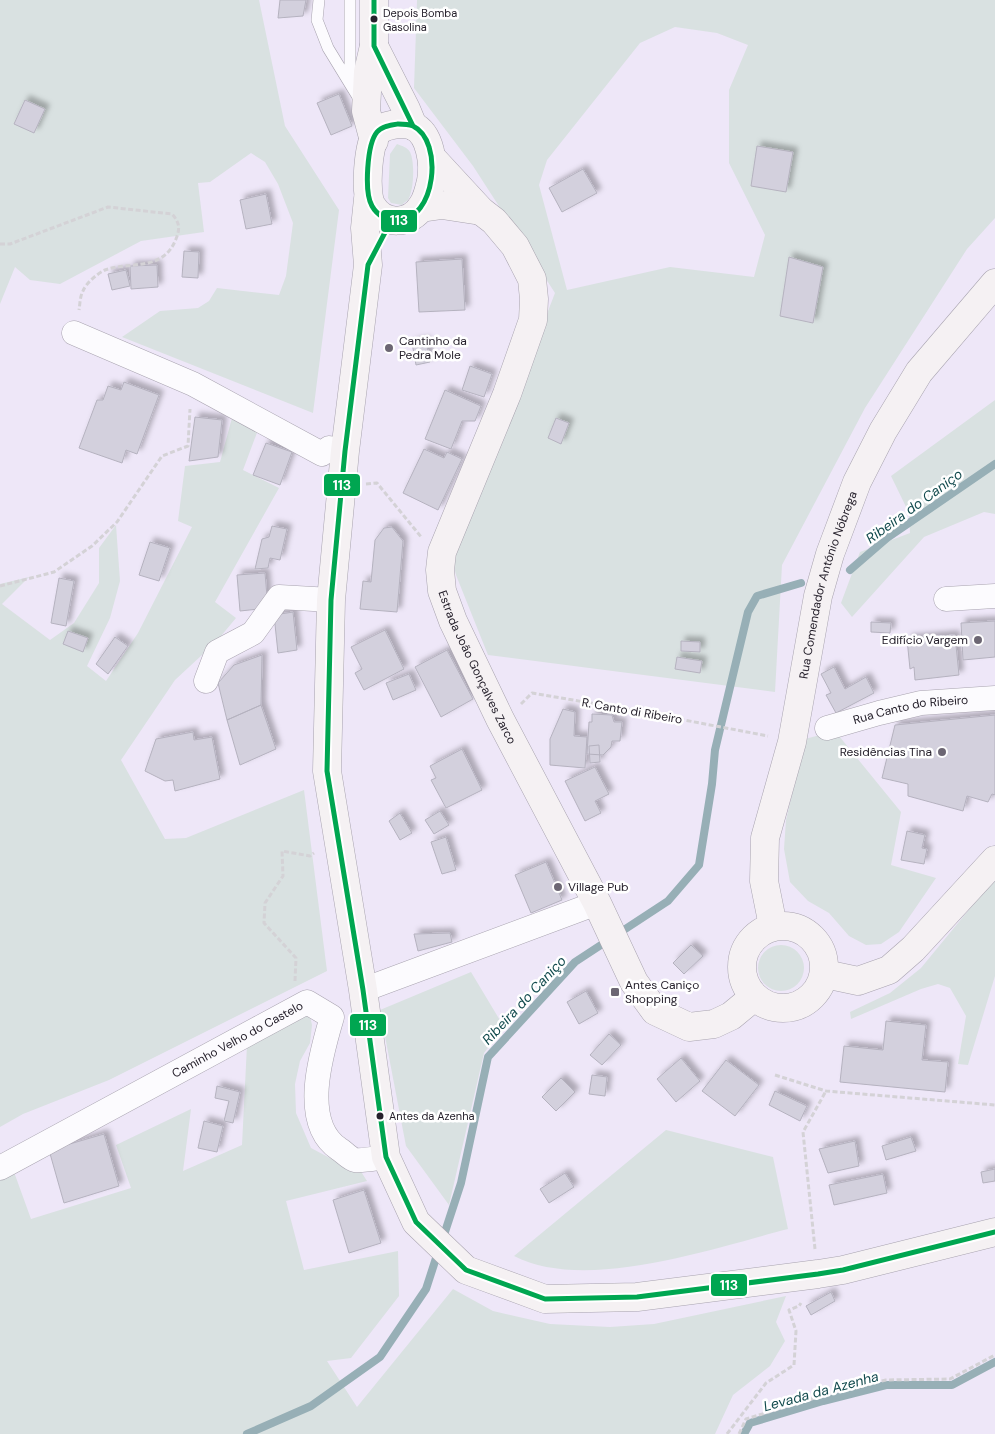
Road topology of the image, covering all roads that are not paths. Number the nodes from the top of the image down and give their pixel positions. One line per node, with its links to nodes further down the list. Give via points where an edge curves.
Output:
1 (319, 0): 5 (lane, via 318,20 328,48)
2 (350, 0): 5 (lane)
3 (374, 0): 4 (street)
4 (374, 46): 6 (street, via 368,72); 7 (street)
5 (350, 83): 6 (lane)
6 (366, 111): 8 (street)
7 (413, 126): 8 (street, via 387,125 376,133); 9 (street, via 426,140)
8 (374, 141): 10 (street, via 369,163)
9 (432, 158): 11 (street, via 430,185); 12 (street, Estrada João Gonçalves Zarco)
10 (368, 199): 13 (street, via 372,208); 14 (street, via 364,228)
11 (421, 208): 12 (street, via 442,205); 13 (street, via 406,220)
12 (481, 211): 25 (street, Estrada João Gonçalves Zarco, via 515,246 528,271 534,299 533,320 507,394 442,552 442,591 500,719)
13 (391, 221): 14 (street)
14 (368, 265): 17 (street)
15 (991, 287): 26 (street, Rua Comendador António Nóbrega, via 919,372 857,482 830,554 782,739 765,838 764,881)
16 (74, 333): 17 (street, via 193,384 322,454 329,448)
17 (345, 451): 20 (street)
18 (995, 596): 19 (street)
19 (946, 599)
20 (331, 600): 21 (street, via 280,597 253,633 216,652); 28 (street, via 327,772)
21 (206, 681)
22 (995, 698): 23 (street, Rua Canto do Ribeiro, via 921,703)
23 (827, 728)
24 (995, 860): 27 (street, via 890,970 858,980)
25 (597, 903): 28 (street); 29 (street, Estrada João Gonçalves Zarco, via 634,982 656,1011 689,1026 714,1024 731,1016)
26 (773, 926): 27 (street, via 796,928 815,941 823,955); 29 (street, via 758,934 746,948 742,964 745,982)
27 (825, 974): 29 (street, via 812,998 798,1006 783,1009)
28 (363, 990): 30 (street)
29 (754, 996)
30 (386, 1157): 31 (street, Caminho Velho do Castelo, via 354,1160 333,1146 320,1126 316,1097 322,1052 332,1017 307,1002); 32 (street, via 416,1222 466,1270 545,1299 637,1297 818,1274)
31 (0, 1168)
32 (995, 1232)

